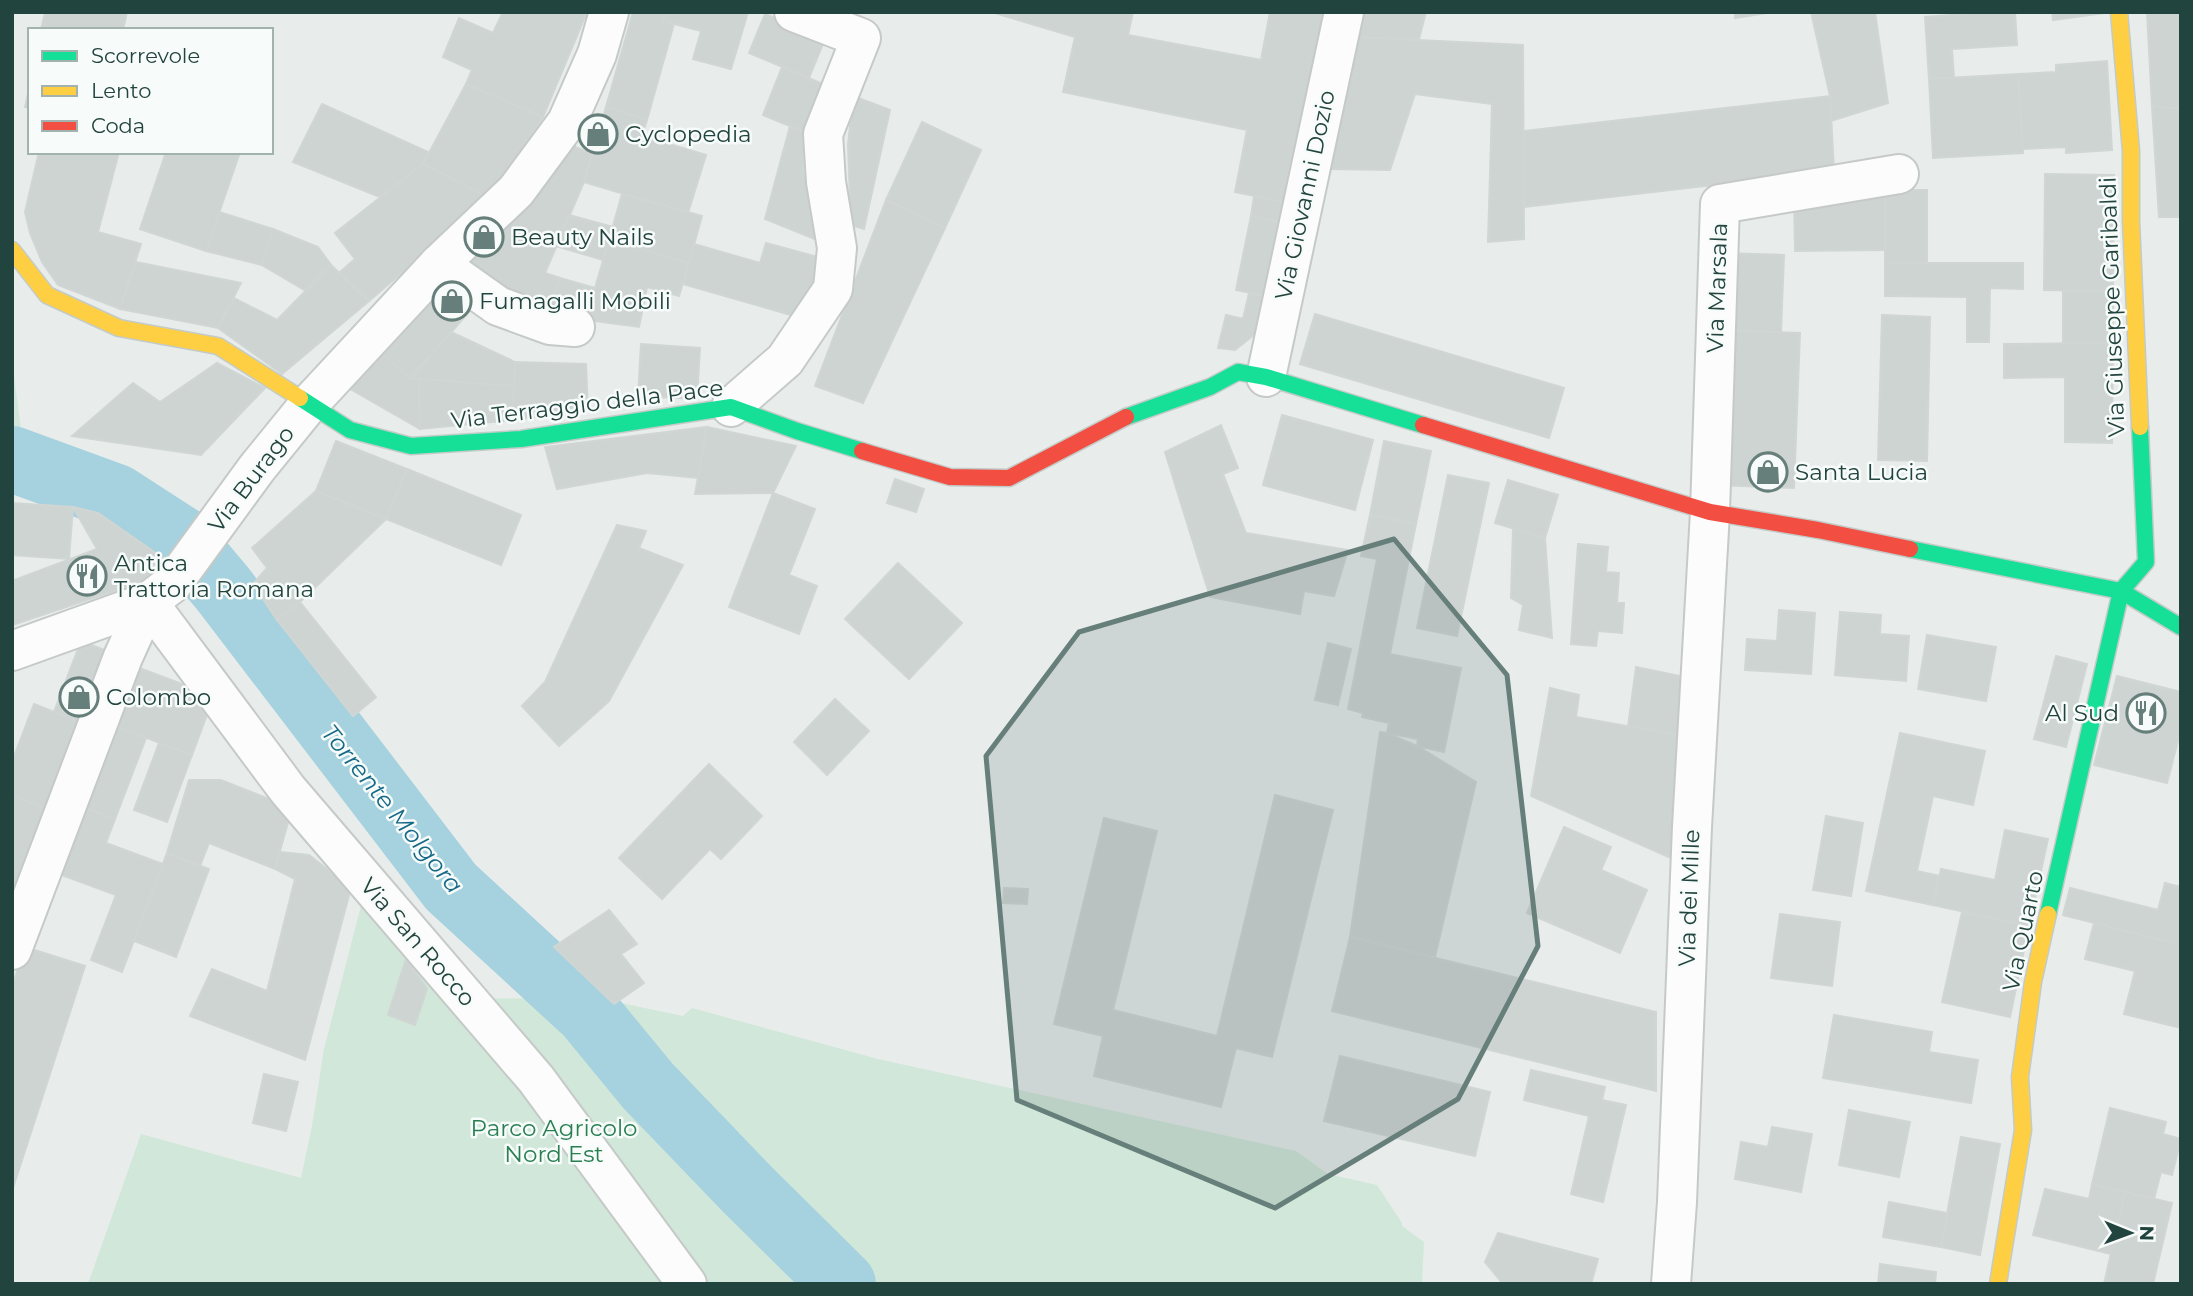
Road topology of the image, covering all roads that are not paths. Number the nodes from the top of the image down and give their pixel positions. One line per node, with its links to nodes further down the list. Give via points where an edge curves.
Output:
1 (609, 12): 7 (street, Via Burago, via 597,54 567,122 516,191)
2 (794, 12): 11 (street, via 861,38 823,134 837,248 833,289 785,360)
3 (1344, 12): 9 (street, Via Giovanni Dozio)
4 (2119, 12): 13 (street, Via Giuseppe Garibaldi, via 2131,151 2146,562)
5 (1899, 174): 12 (street, Via Marsala, via 1720,204)
6 (12, 250): 10 (street, Via Terraggio della Pace, via 47,295 119,328 218,346)
7 (439, 264): 8 (street, via 498,306 550,325); 10 (street, Via Burago)
8 (575, 327)
9 (1266, 377): 11 (street, Via Terraggio della Pace, via 1238,372 1210,387 1126,416 1009,478 950,477); 12 (street)
10 (309, 404): 11 (street, Via Terraggio della Pace, via 351,430 411,446 521,439); 14 (street, Via Burago)
11 (731, 407)
12 (1710, 512): 13 (street); 19 (street, Via dei Mille)
13 (2121, 591): 15 (street); 20 (street, Via Quarto, via 2033,982 2020,1077 2023,1130)
14 (160, 592): 16 (street); 17 (street, Via Burago, via 123,657); 18 (street, Via San Rocco, via 288,790 537,1079)
15 (2181, 627)
16 (12, 651)
17 (12, 950)
18 (687, 1284)
19 (1671, 1284)
20 (1998, 1284)

